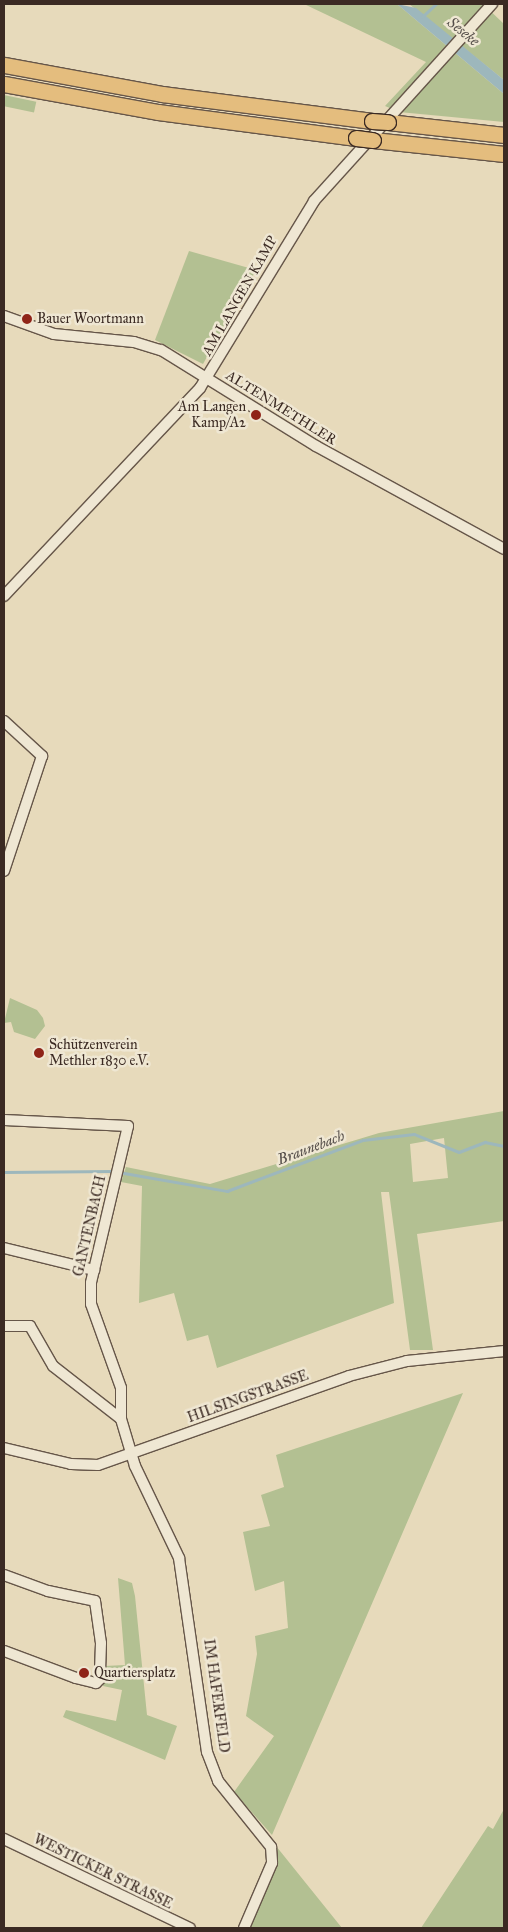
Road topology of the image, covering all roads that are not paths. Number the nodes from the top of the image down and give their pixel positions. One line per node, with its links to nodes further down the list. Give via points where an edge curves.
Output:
1 (492, 4): 7 (street, AM LANGEN KAMP, via 314,201)
2 (4, 65): 4 (highway, bridge, via 162,94)
3 (4, 84): 5 (highway, bridge, via 158,112)
4 (504, 134)
5 (504, 154)
6 (4, 316): 7 (street, ALTENMETHLER, via 54,334 148,345)
7 (207, 378): 8 (street, ALTENMETHLER, via 309,442); 9 (street, AM LANGEN KAMP)
8 (504, 550)
9 (4, 596)
10 (4, 721): 11 (street, via 42,756)
11 (4, 871)
12 (4, 1120): 14 (street, GANTENBACH, via 128,1126)
13 (4, 1248): 14 (street)
14 (94, 1270): 17 (street, GANTENBACH, via 91,1304 121,1388)
15 (4, 1326): 17 (street, via 30,1326 53,1366)
16 (504, 1351): 19 (street, HILSINGSTRASSE, via 407,1361 349,1376)
17 (121, 1419): 19 (street, GANTENBACH)
18 (4, 1448): 19 (street, HILSINGSTRASSE, via 78,1465 98,1465)
19 (130, 1454): 24 (street, IM HAFERFELD, via 179,1558 207,1752 218,1781 273,1856)
20 (4, 1575): 21 (street, via 48,1592 95,1601 101,1642 100,1679 96,1683 76,1678)
21 (4, 1651)
22 (4, 1839): 23 (street, WESTICKER STRASSE)
23 (190, 1928)
24 (244, 1928)

